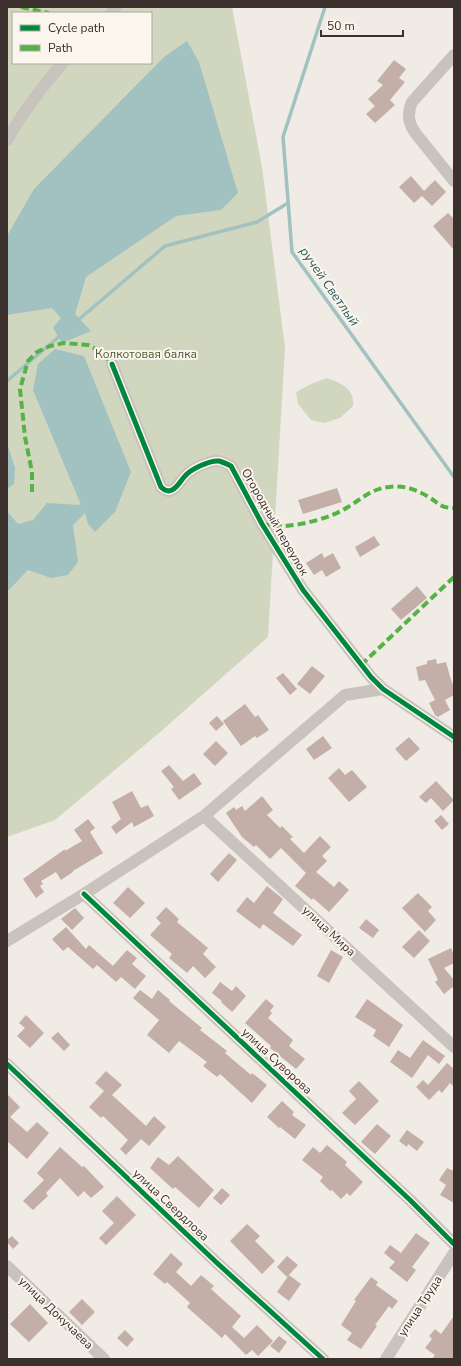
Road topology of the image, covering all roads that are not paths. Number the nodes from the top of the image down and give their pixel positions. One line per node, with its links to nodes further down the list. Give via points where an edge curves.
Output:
1 (454, 55): 4 (street, via 412,102 409,110 411,127)
2 (62, 64): 3 (street)
3 (7, 140)
4 (454, 181)
5 (112, 364): 6 (street, Огородный переулок, via 161,487 166,491 172,490 194,468 209,463 217,461 230,466 302,590)
6 (382, 689): 7 (street, Огородный переулок); 8 (street, via 345,696)
7 (454, 737)
8 (204, 816): 9 (street); 11 (street, улица Мира)
9 (84, 894): 10 (street); 13 (street, улица Суворова)
10 (7, 941)
11 (454, 1047)
12 (7, 1064): 17 (street, улица Свердлова, via 216,1262)
13 (454, 1244)
14 (454, 1253): 18 (street, улица Труда)
15 (7, 1266): 16 (street, улица Докучаева)
16 (104, 1359)
17 (323, 1359)
18 (386, 1359)

